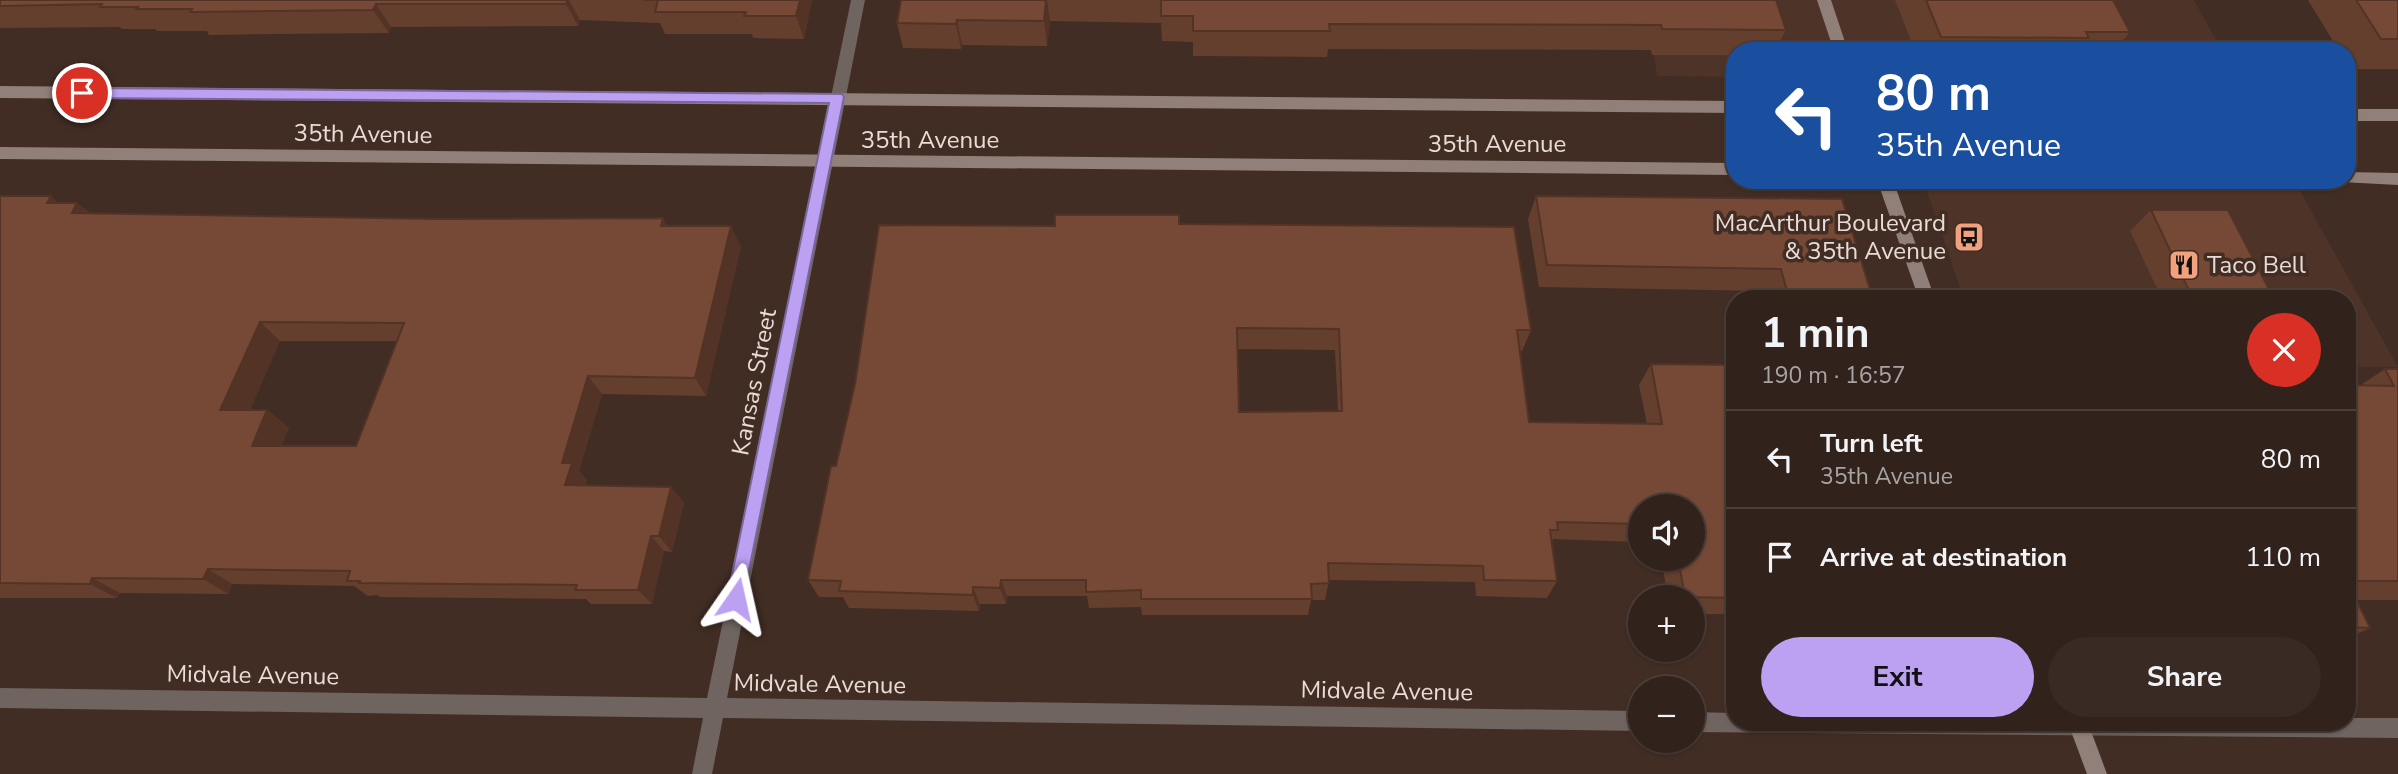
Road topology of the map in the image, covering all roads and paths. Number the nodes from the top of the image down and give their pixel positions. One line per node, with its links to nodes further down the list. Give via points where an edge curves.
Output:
1 (858, 0): 5 (street, Kansas Street)
2 (1824, 0): 3 (main road)
3 (1838, 42)
4 (0, 92): 5 (main road, 35th Avenue)
5 (837, 97): 6 (main road, 35th Avenue); 10 (street, Kansas Street)
6 (1726, 107)
7 (2356, 115): 8 (main road)
8 (2398, 115)
9 (0, 153): 10 (main road, 35th Avenue)
10 (824, 162): 11 (main road, 35th Avenue); 17 (street, Kansas Street)
11 (1726, 169)
12 (2356, 178): 13 (main road)
13 (2398, 179)
14 (1888, 189): 15 (main road)
15 (1924, 290)
16 (0, 698): 17 (street, Midvale Avenue)
17 (714, 708): 18 (street, Midvale Avenue); 24 (street, Kansas Street)
18 (1628, 721)
19 (1705, 722): 20 (street)
20 (1726, 723)
21 (2356, 728): 22 (street)
22 (2398, 728)
23 (2080, 731): 25 (main road)
24 (702, 774)
25 (2097, 774)

